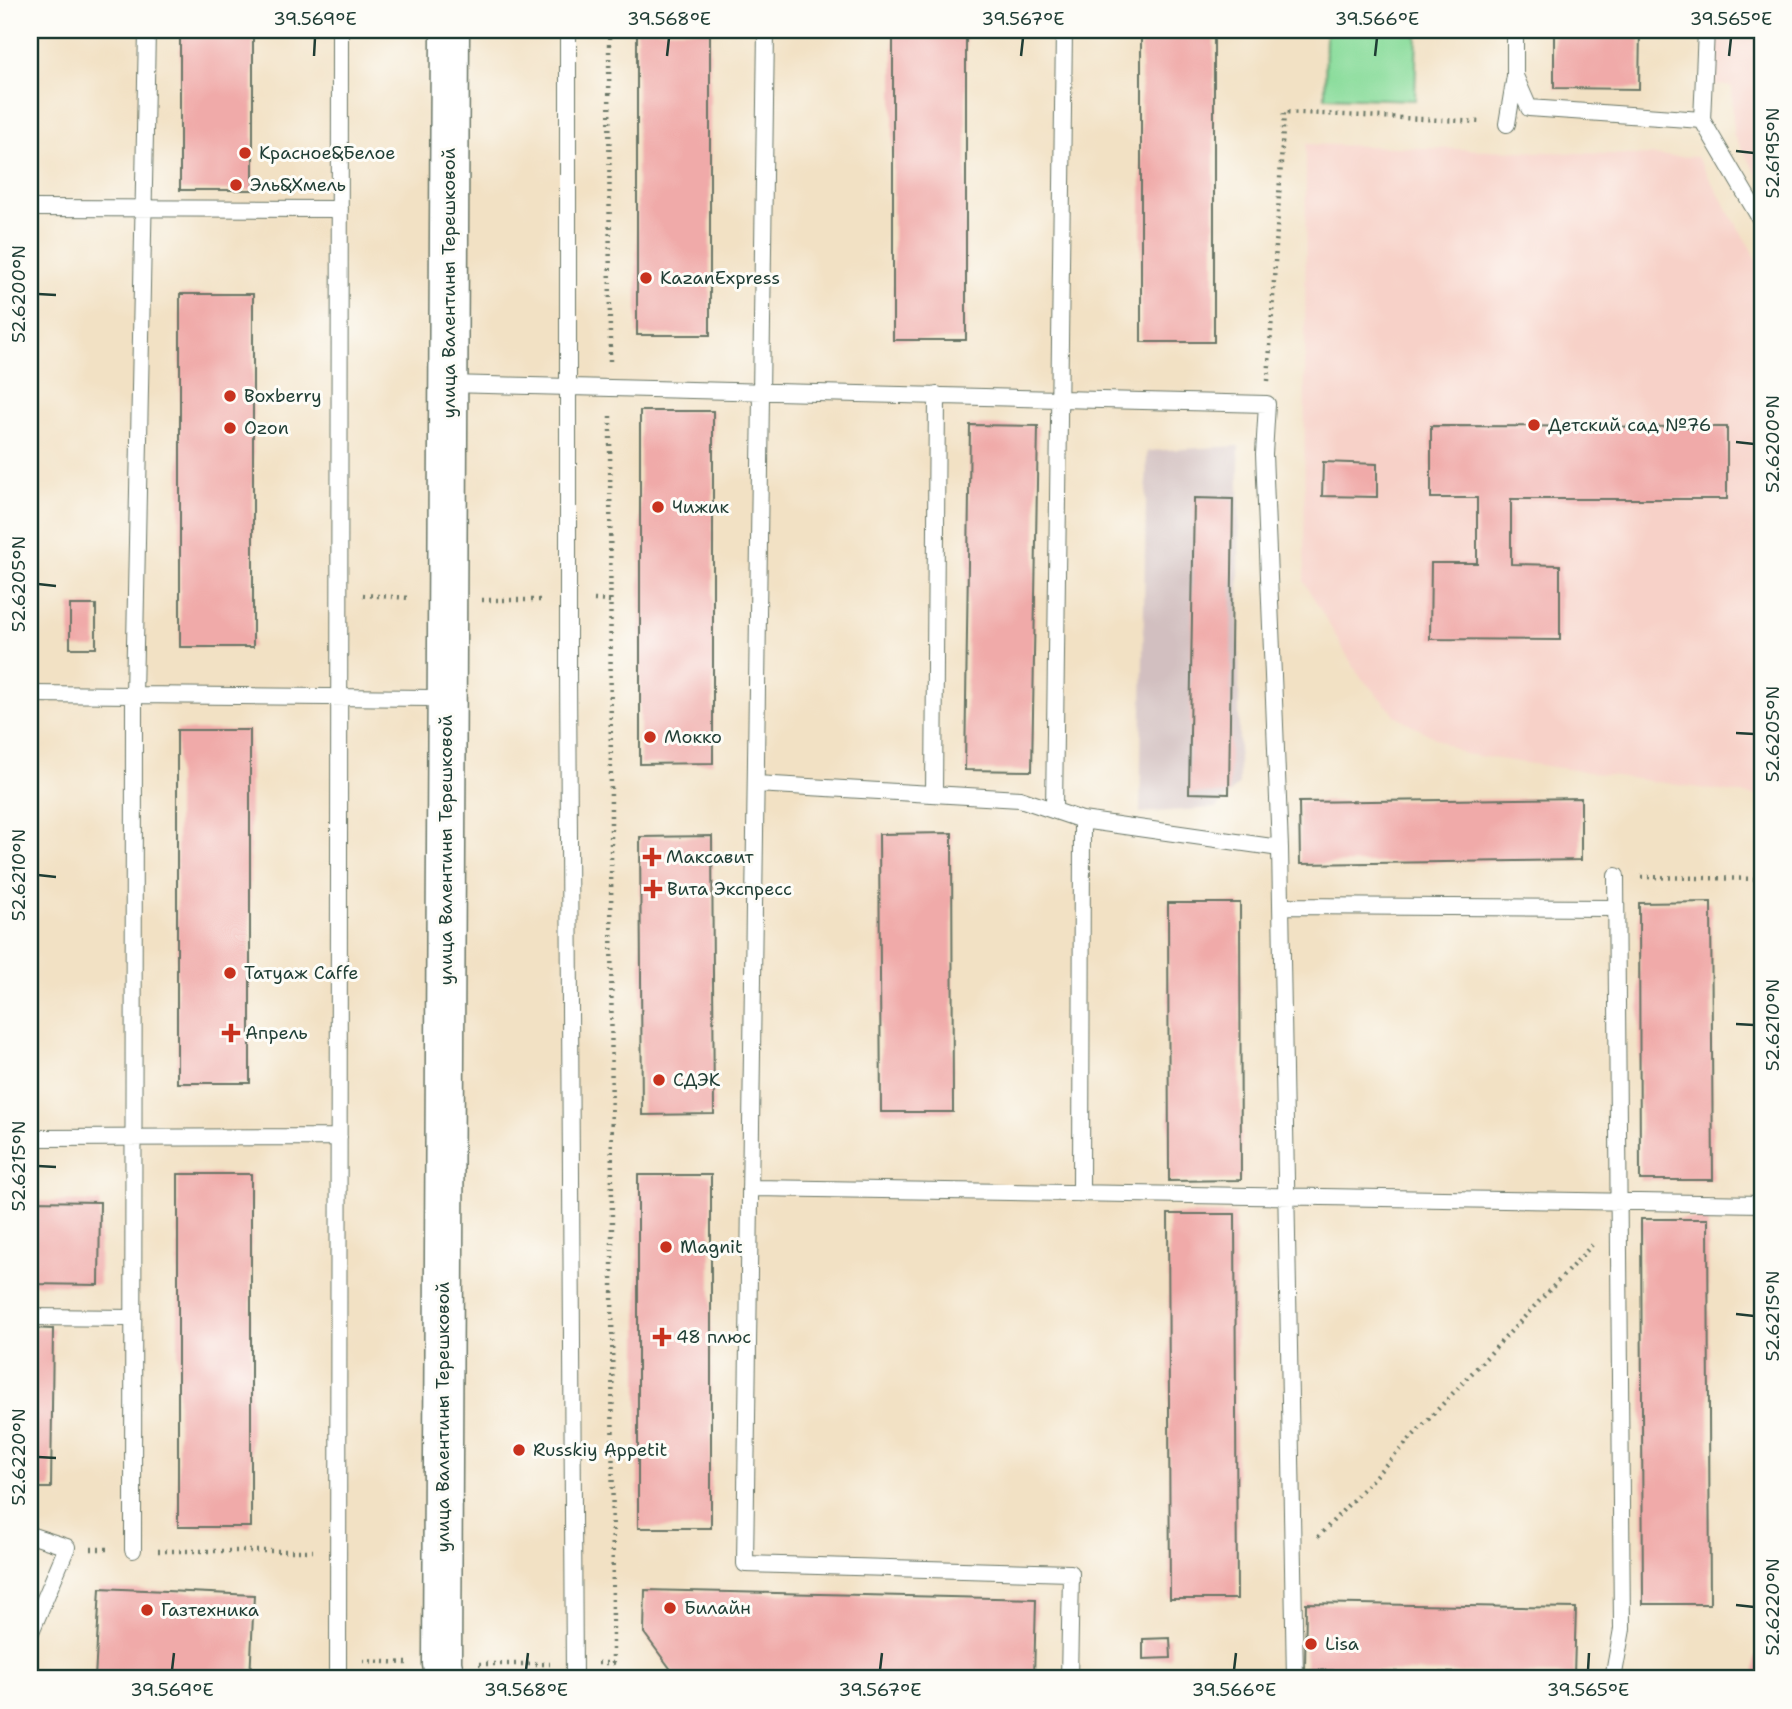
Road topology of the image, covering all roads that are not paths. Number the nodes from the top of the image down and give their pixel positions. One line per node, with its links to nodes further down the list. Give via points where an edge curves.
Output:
1 (147, 30): 13 (lane)
2 (340, 30): 14 (lane)
3 (450, 30): 16 (main road, улица Валентины Терешковой)
4 (568, 30): 17 (lane)
5 (766, 30): 18 (lane)
6 (1064, 30): 20 (lane)
7 (1515, 30): 9 (lane)
8 (1706, 30): 10 (lane)
9 (1515, 76): 10 (lane, via 1528,108); 11 (lane)
10 (1702, 120): 15 (lane)
11 (1507, 124)
12 (30, 208): 13 (lane)
13 (143, 208): 14 (lane); 22 (lane)
14 (340, 209): 24 (lane)
15 (1762, 222)
16 (448, 383): 17 (lane); 46 (main road, улица Валентины Терешковой)
17 (568, 386): 18 (lane); 48 (lane)
18 (761, 391): 19 (lane); 25 (lane)
19 (937, 396): 20 (lane); 26 (lane)
20 (1059, 399): 27 (lane); 29 (lane, via 1267,404 1268,612)
21 (30, 694): 22 (lane)
22 (134, 696): 24 (lane); 34 (lane)
23 (431, 698): 24 (lane)
24 (339, 700): 35 (lane)
25 (756, 784): 26 (lane); 36 (lane)
26 (934, 793): 27 (lane, via 1020,799)
27 (1054, 810): 28 (lane)
28 (1082, 820): 29 (lane); 37 (lane)
29 (1280, 848): 31 (lane)
30 (1616, 876): 32 (lane)
31 (1282, 906): 32 (lane); 38 (lane)
32 (1616, 908): 40 (lane)
33 (30, 1138): 34 (lane)
34 (134, 1138): 35 (lane); 42 (lane)
35 (338, 1138): 47 (lane)
36 (750, 1188): 37 (lane); 49 (lane, via 745,1564 1070,1573)
37 (1080, 1192): 38 (lane)
38 (1287, 1196): 40 (lane); 50 (lane)
39 (1762, 1204): 40 (lane)
40 (1618, 1210): 51 (lane, via 1622,1629)
41 (30, 1317): 42 (lane)
42 (133, 1318): 44 (lane)
43 (30, 1535): 45 (lane, via 66,1548)
44 (133, 1550)
45 (30, 1634)
46 (442, 1676)
47 (338, 1679)
48 (574, 1679)
49 (1069, 1679)
50 (1295, 1679)
51 (1614, 1679)

